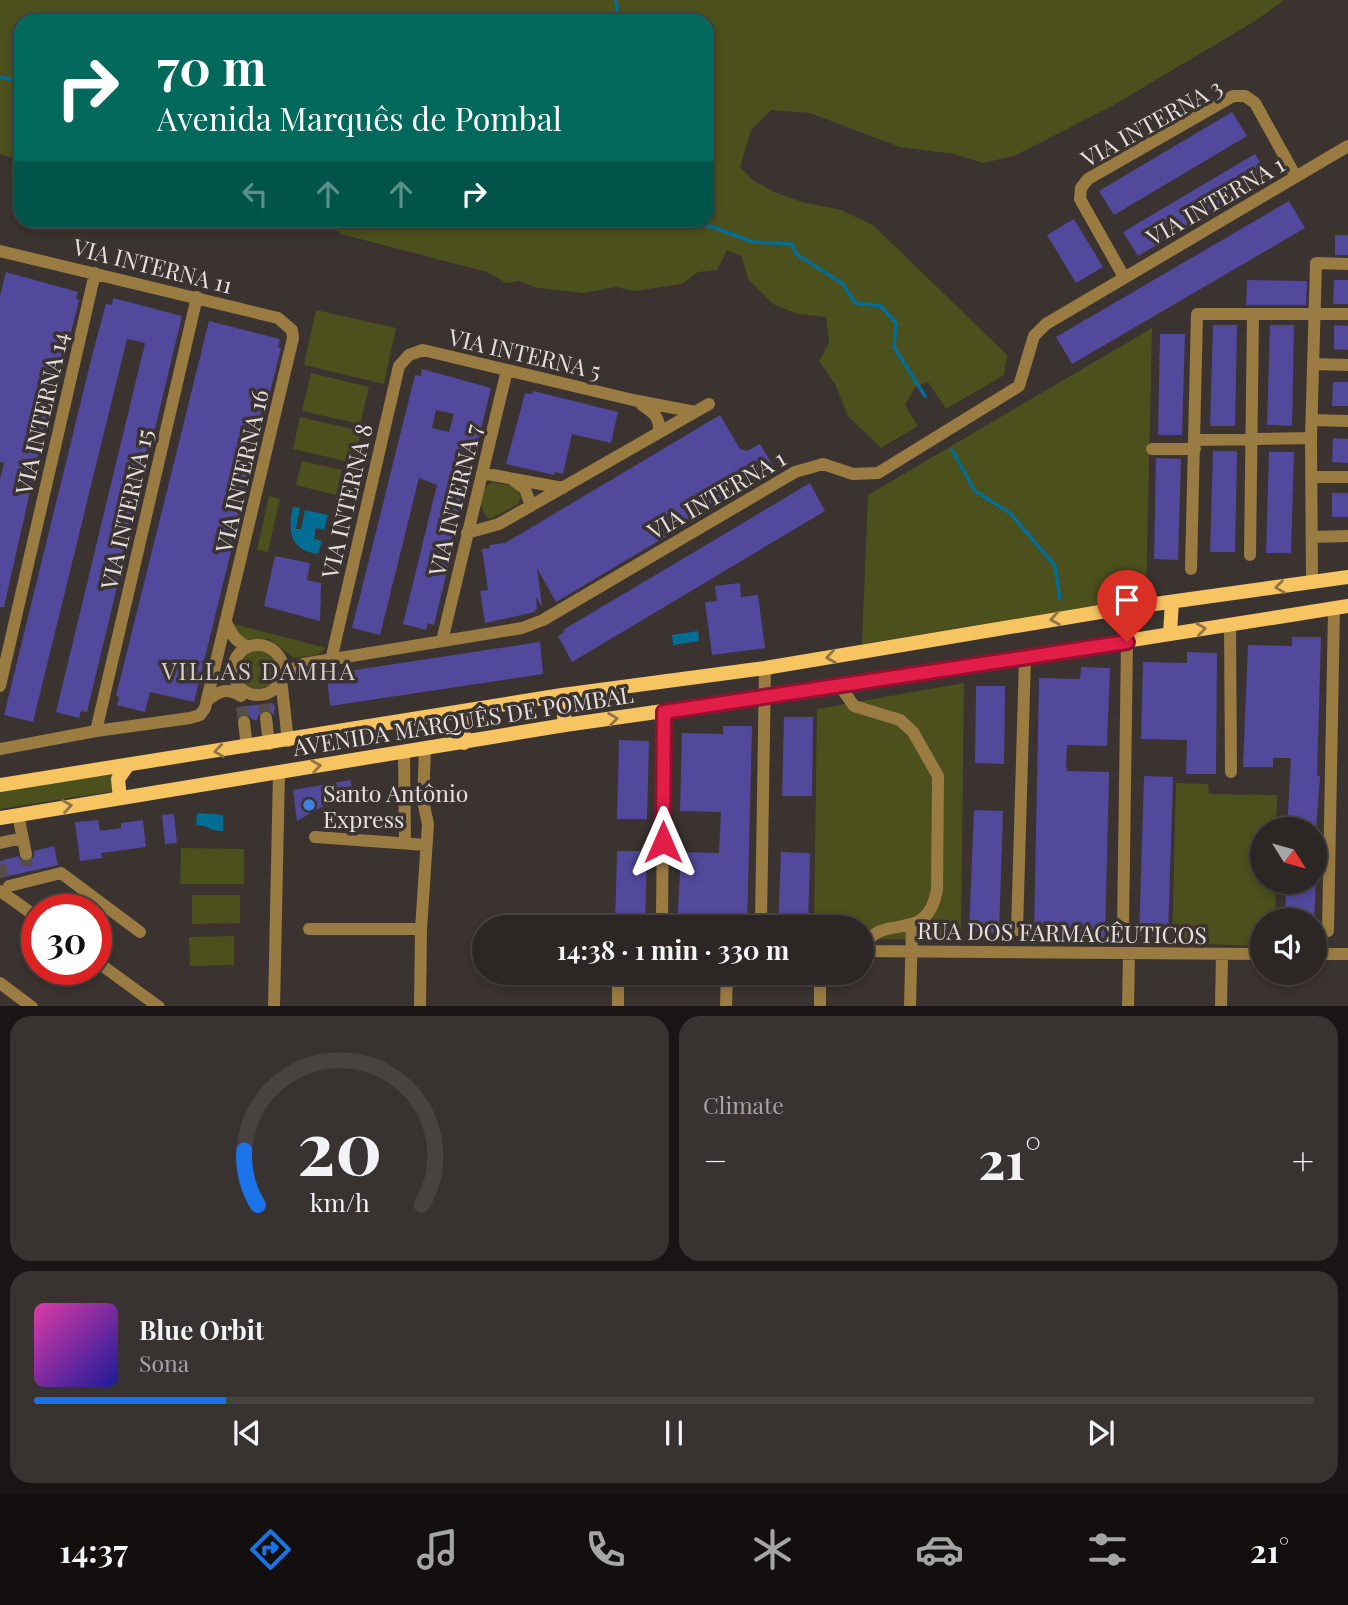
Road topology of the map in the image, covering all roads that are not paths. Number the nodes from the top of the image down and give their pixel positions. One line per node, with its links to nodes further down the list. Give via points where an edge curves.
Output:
1 (1348, 146): 2 (street, VIA INTERNA 1)
2 (1296, 177): 6 (street, VIA INTERNA 1); 6 (street, VIA INTERNA 3, via 1255,103 1245,96 1233,96 1088,179 1080,199)
3 (0, 251): 5 (street, VIA INTERNA 11)
4 (1348, 264): 9 (street, via 1316,263)
5 (95, 273): 7 (street, VIA INTERNA 11); 56 (street, VIA INTERNA 14)
6 (1124, 277): 44 (street, VIA INTERNA 1, via 1034,336 1024,374 1011,393 878,472 853,474 823,464 795,471 543,620 522,628)
7 (197, 297): 11 (street, VIA INTERNA 11, via 278,318); 67 (street, VIA INTERNA 15)
8 (1253, 314): 9 (street); 23 (street); 24 (street, via 1197,314)
9 (1315, 314): 10 (street); 13 (street)
10 (1348, 314)
11 (292, 330): 41 (street, VIA INTERNA 16, via 292,348)
12 (409, 355): 15 (street, VIA INTERNA 5, via 423,350); 50 (street, VIA INTERNA 8, via 399,366)
13 (1313, 364): 14 (street); 19 (street)
14 (1348, 365)
15 (507, 370): 16 (street, VIA INTERNA 5); 26 (street, VIA INTERNA 7)
16 (633, 400): 18 (street, VIA INTERNA 5); 21 (street, VIA INTERNA 5, via 654,412)
17 (709, 404): 18 (street)
18 (695, 412): 21 (street)
19 (1312, 420): 20 (street); 22 (street)
20 (1348, 421)
21 (659, 432): 30 (street)
22 (1311, 438): 23 (street); 27 (street)
23 (1252, 440): 24 (street); 35 (street)
24 (1195, 444): 25 (street); 36 (street)
25 (1152, 449)
26 (482, 473): 29 (street); 32 (street, VIA INTERNA 7)
27 (1311, 477): 28 (street); 34 (street)
28 (1348, 477)
29 (510, 478): 30 (street); 31 (street, via 525,489)
30 (563, 488): 31 (street)
31 (531, 506): 32 (street, via 499,524)
32 (467, 533): 44 (street, VIA INTERNA 7)
33 (1348, 536): 34 (street)
34 (1312, 537): 38 (street)
35 (1250, 555)
36 (1191, 569)
37 (1348, 577): 38 (main road, AVENIDA MARQUÊS DE POMBAL)
38 (1312, 582): 39 (main road, AVENIDA MARQUÊS DE POMBAL, one-way to 39)
39 (1172, 602): 43 (main road); 52 (main road, AVENIDA MARQUÊS DE POMBAL, one-way to 52)
40 (1341, 608): 42 (main road, AVENIDA MARQUÊS DE POMBAL); 98 (street)
41 (226, 622): 46 (street, VIA INTERNA 16); 47 (street)
42 (1230, 625): 43 (main road, AVENIDA MARQUÊS DE POMBAL, one-way to 42); 77 (street)
43 (1170, 633): 45 (main road, AVENIDA MARQUÊS DE POMBAL)
44 (442, 641): 50 (street, VIA INTERNA 1)
45 (1127, 642): 49 (main road, AVENIDA MARQUÊS DE POMBAL); 94 (street)
46 (220, 648): 47 (street); 53 (street, VIA INTERNA 16)
47 (244, 649): 48 (street, via 265,646); 54 (street, via 233,665)
48 (277, 655): 51 (street); 55 (street)
49 (1025, 658): 57 (main road, AVENIDA MARQUÊS DE POMBAL); 97 (street)
50 (331, 660): 51 (street, VIA INTERNA 1)
51 (303, 664): 55 (street)
52 (765, 668): 58 (main road, AVENIDA MARQUÊS DE POMBAL); 59 (street)
53 (213, 675): 54 (street); 61 (street, VIA INTERNA 16)
54 (233, 675): 60 (street)
55 (281, 677): 60 (street, via 264,699 251,694); 68 (street)
56 (0, 686)
57 (840, 686): 59 (main road, AVENIDA MARQUÊS DE POMBAL); 93 (street, via 854,706 900,720 913,732 938,776 937,890 930,912)
58 (562, 695): 62 (main road, AVENIDA MARQUÊS DE POMBAL); 66 (main road)
59 (765, 696): 63 (main road, AVENIDA MARQUÊS DE POMBAL); 92 (street)
60 (241, 697): 61 (street, via 219,691)
61 (208, 700): 67 (street, VIA INTERNA 16, via 200,715)
62 (462, 712): 68 (main road, AVENIDA MARQUÊS DE POMBAL); 69 (main road)
63 (664, 712): 66 (main road, AVENIDA MARQUÊS DE POMBAL, one-way to 63); 91 (street)
64 (266, 718): 70 (street)
65 (244, 722): 71 (street)
66 (565, 725): 69 (main road, AVENIDA MARQUÊS DE POMBAL)
67 (96, 731): 72 (street)
68 (288, 741): 70 (main road, AVENIDA MARQUÊS DE POMBAL)
69 (464, 743): 73 (main road, AVENIDA MARQUÊS DE POMBAL)
70 (269, 744): 71 (main road, AVENIDA MARQUÊS DE POMBAL)
71 (247, 747): 75 (main road, AVENIDA MARQUÊS DE POMBAL, one-way to 75)
72 (0, 749)
73 (425, 749): 74 (main road, AVENIDA MARQUÊS DE POMBAL); 86 (street)
74 (404, 752): 76 (main road, AVENIDA MARQUÊS DE POMBAL, one-way to 74); 85 (street)
75 (128, 765): 78 (main road, AVENIDA MARQUÊS DE POMBAL); 79 (main road, via 118,779)
76 (279, 772): 79 (main road, AVENIDA MARQUÊS DE POMBAL); 115 (street)
77 (1231, 772)
78 (0, 785)
79 (120, 798): 80 (main road, AVENIDA MARQUÊS DE POMBAL, one-way to 79)
80 (18, 815): 81 (main road, AVENIDA MARQUÊS DE POMBAL); 83 (street)
81 (0, 818)
82 (315, 837): 85 (street)
83 (23, 838): 84 (street); 87 (street)
84 (0, 843)
85 (405, 843): 86 (street)
86 (426, 845): 96 (street)
87 (26, 854)
88 (27, 872): 89 (street)
89 (4, 885): 90 (street); 99 (street, via 61,873)
90 (21, 907)
91 (662, 915)
92 (761, 915)
93 (912, 925): 100 (street); 102 (street)
94 (1123, 928)
95 (309, 929): 96 (street)
96 (421, 929): 116 (street)
97 (1017, 930)
98 (1328, 931)
99 (140, 932)
100 (874, 934)
101 (874, 949): 102 (street, RUA DOS FARMACÊUTICOS)
102 (910, 951): 103 (street, RUA DOS FARMACÊUTICOS); 120 (street)
103 (1129, 953): 104 (street, RUA DOS FARMACÊUTICOS); 121 (street)
104 (1222, 954): 105 (street, RUA DOS FARMACÊUTICOS); 122 (street)
105 (1250, 954)
106 (1327, 954): 107 (street)
107 (1348, 954)
108 (112, 972): 114 (street)
109 (0, 983): 113 (street)
110 (618, 985): 117 (street)
111 (727, 985): 118 (street)
112 (820, 985): 119 (street)
113 (32, 1006)
114 (159, 1006)
115 (274, 1006)
116 (419, 1006)
117 (618, 1006)
118 (726, 1006)
119 (820, 1006)
120 (910, 1006)
121 (1128, 1006)
122 (1222, 1006)

